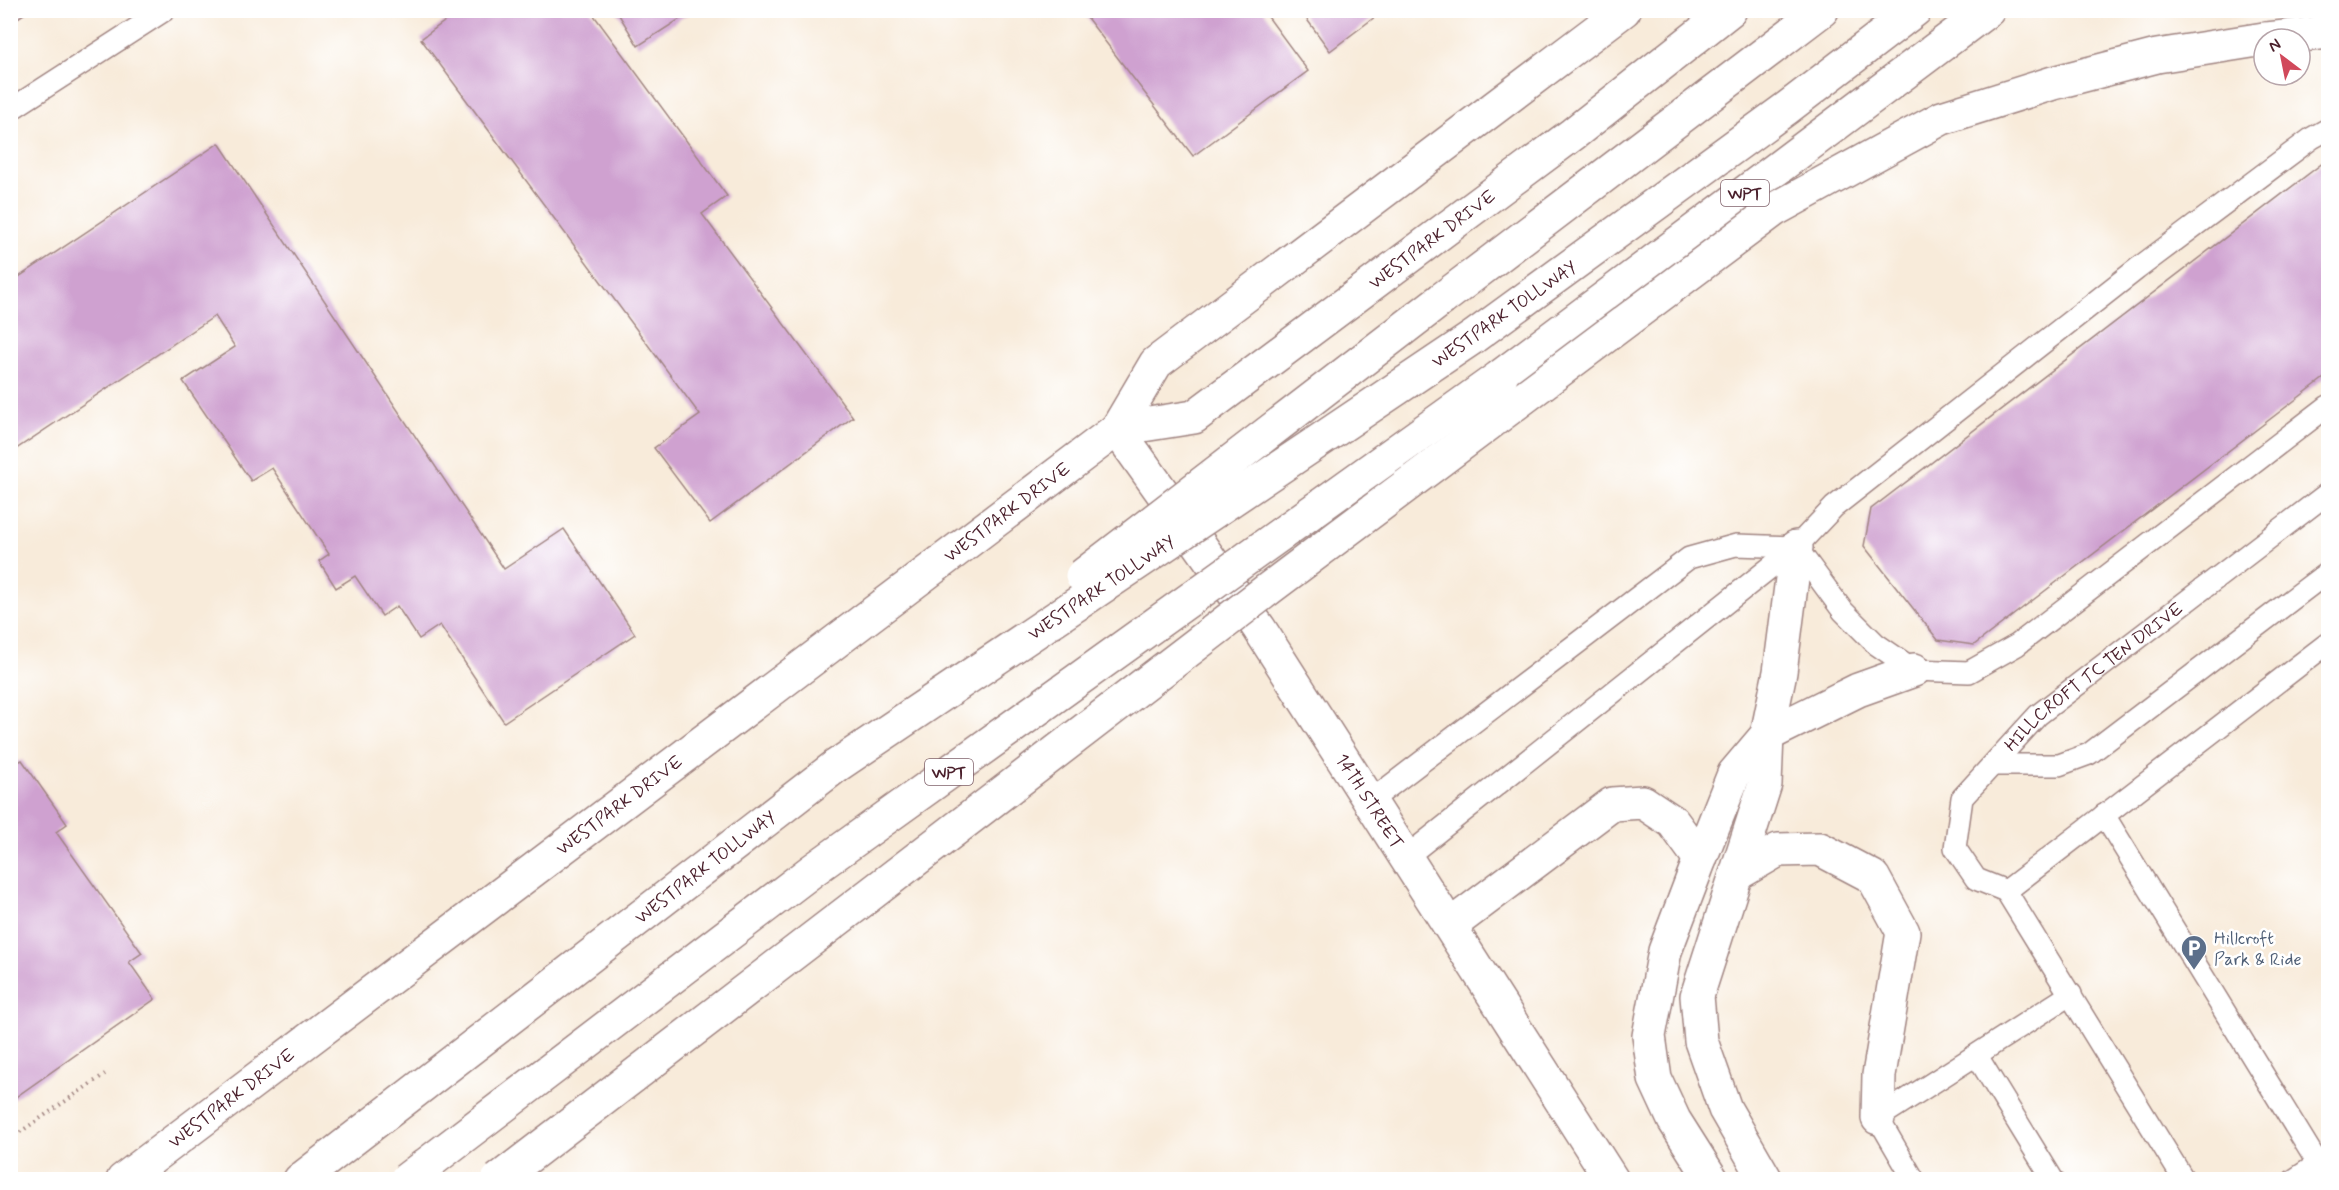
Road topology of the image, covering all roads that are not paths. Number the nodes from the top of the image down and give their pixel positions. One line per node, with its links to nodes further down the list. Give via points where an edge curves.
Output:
1 (165, 10): 10 (lane)
2 (1624, 10): 13 (main road, WESTPARK DRIVE, via 1156,363)
3 (1730, 10): 13 (main road, WESTPARK DRIVE, via 1573,134 1194,417)
4 (1822, 10): 21 (main road, bridge)
5 (1915, 10): 21 (main road, WESTPARK TOLLWAY / WPT, bridge, via 1472,338)
6 (1988, 10): 35 (main road, WPT, bridge, via 1501,376 813,870)
7 (2328, 32): 8 (main road)
8 (2312, 34)
9 (2252, 41): 36 (main road, bridge, via 2157,56 1942,118 1774,210 1280,580)
10 (10, 110)
11 (2328, 129): 15 (lane, via 2137,269 1834,507)
12 (2328, 406): 18 (lane, via 2017,645 1969,672)
13 (1117, 429): 22 (main road, 14TH STREET, via 1258,628); 33 (main road, WESTPARK DRIVE)
14 (2328, 493): 20 (lane, HILLCROFT TC TEN DRIVE, via 2038,715)
15 (1796, 548): 18 (lane, via 1843,611 1876,644); 19 (main road, via 1780,672); 22 (lane, via 1736,545 1689,558); 24 (lane)
16 (2328, 572): 20 (lane, via 2089,754 2059,765)
17 (2328, 643): 23 (lane)
18 (1914, 670): 19 (main road, via 1858,690)
19 (1767, 735): 25 (main road, via 1734,774); 26 (main road, via 1765,784)
20 (1993, 765): 27 (lane, HILLCROFT TC TEN DRIVE, via 1962,798 1955,848 1976,879)
21 (836, 766): 34 (main road, WESTPARK TOLLWAY / WPT)
22 (1369, 802): 24 (main road, 14TH STREET)
23 (2104, 815): 27 (lane); 32 (lane)
24 (1406, 857): 28 (main road, 14TH STREET)
25 (1700, 859): 28 (main road, via 1673,822 1642,802 1612,804); 38 (main road, via 1665,951 1649,1036 1655,1079 1674,1120)
26 (1737, 874): 31 (main road, via 1778,850 1820,849 1874,877 1903,932 1879,1075); 39 (main road, via 1697,996 1701,1041 1725,1108)
27 (2006, 891): 29 (lane)
28 (1451, 925): 37 (main road, 14TH STREET)
29 (2071, 994): 30 (lane); 42 (lane)
30 (1977, 1056): 31 (lane); 41 (lane)
31 (1878, 1118): 40 (lane)
32 (2325, 1167): 43 (lane)
33 (123, 1179)
34 (300, 1179)
35 (405, 1179)
36 (498, 1179)
37 (1612, 1179)
38 (1712, 1179)
39 (1766, 1179)
40 (1914, 1179)
41 (2053, 1179)
42 (2184, 1179)
43 (2294, 1179)

